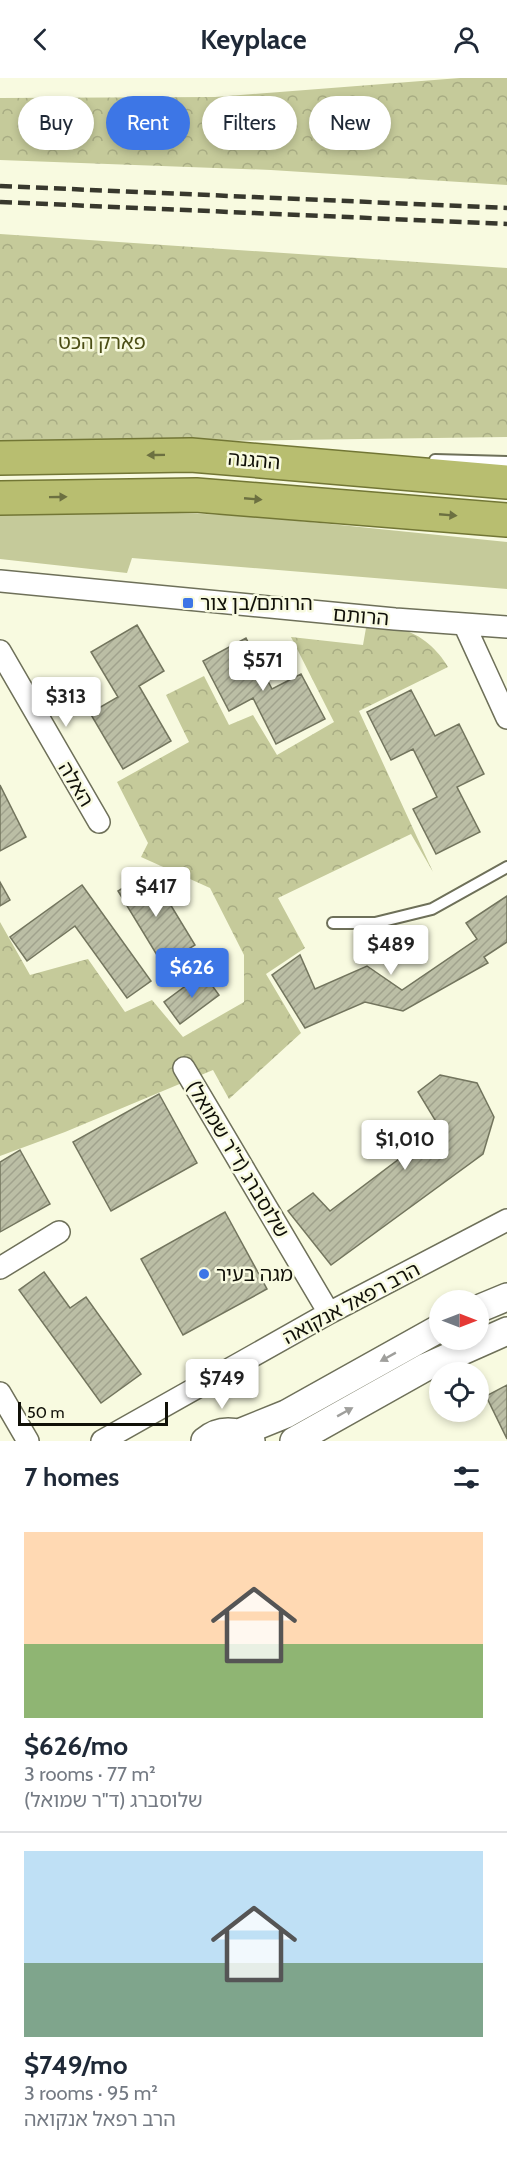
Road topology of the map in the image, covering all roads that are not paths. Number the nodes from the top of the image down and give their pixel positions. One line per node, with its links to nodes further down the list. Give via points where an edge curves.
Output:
1 (191, 454): 2 (highway, ההגנה, one-way to 2); 3 (lane); 6 (highway, ההגנה)
2 (0, 458)
3 (367, 459)
4 (425, 460): 5 (lane)
5 (507, 462)
6 (507, 482)
7 (0, 498): 8 (highway, ההגנה, one-way to 8, via 196,495)
8 (507, 520)
9 (0, 581): 10 (street, הרותם)
10 (464, 624): 11 (street, הרותם); 13 (street)
11 (507, 627)
12 (3, 665): 14 (street, האלה)
13 (507, 718)
14 (99, 822)
15 (507, 867): 16 (lane, via 432,909 375,923)
16 (333, 923)
17 (184, 1068): 23 (street, שלוסברג (ד"ר שמואל))
18 (507, 1220): 23 (street, הרב רפאל אנקואה)
19 (59, 1232): 20 (street)
20 (0, 1268)
21 (507, 1297): 22 (street)
22 (489, 1304)
23 (329, 1313): 29 (street, הרב רפאל אנקואה)
24 (507, 1331): 31 (street, one-way to 24, via 426,1367)
25 (429, 1334): 27 (street, one-way to 27)
26 (0, 1393): 28 (street)
27 (245, 1437): 30 (street, via 217,1433)
28 (28, 1441)
29 (102, 1441)
30 (205, 1441)
31 (294, 1441)

